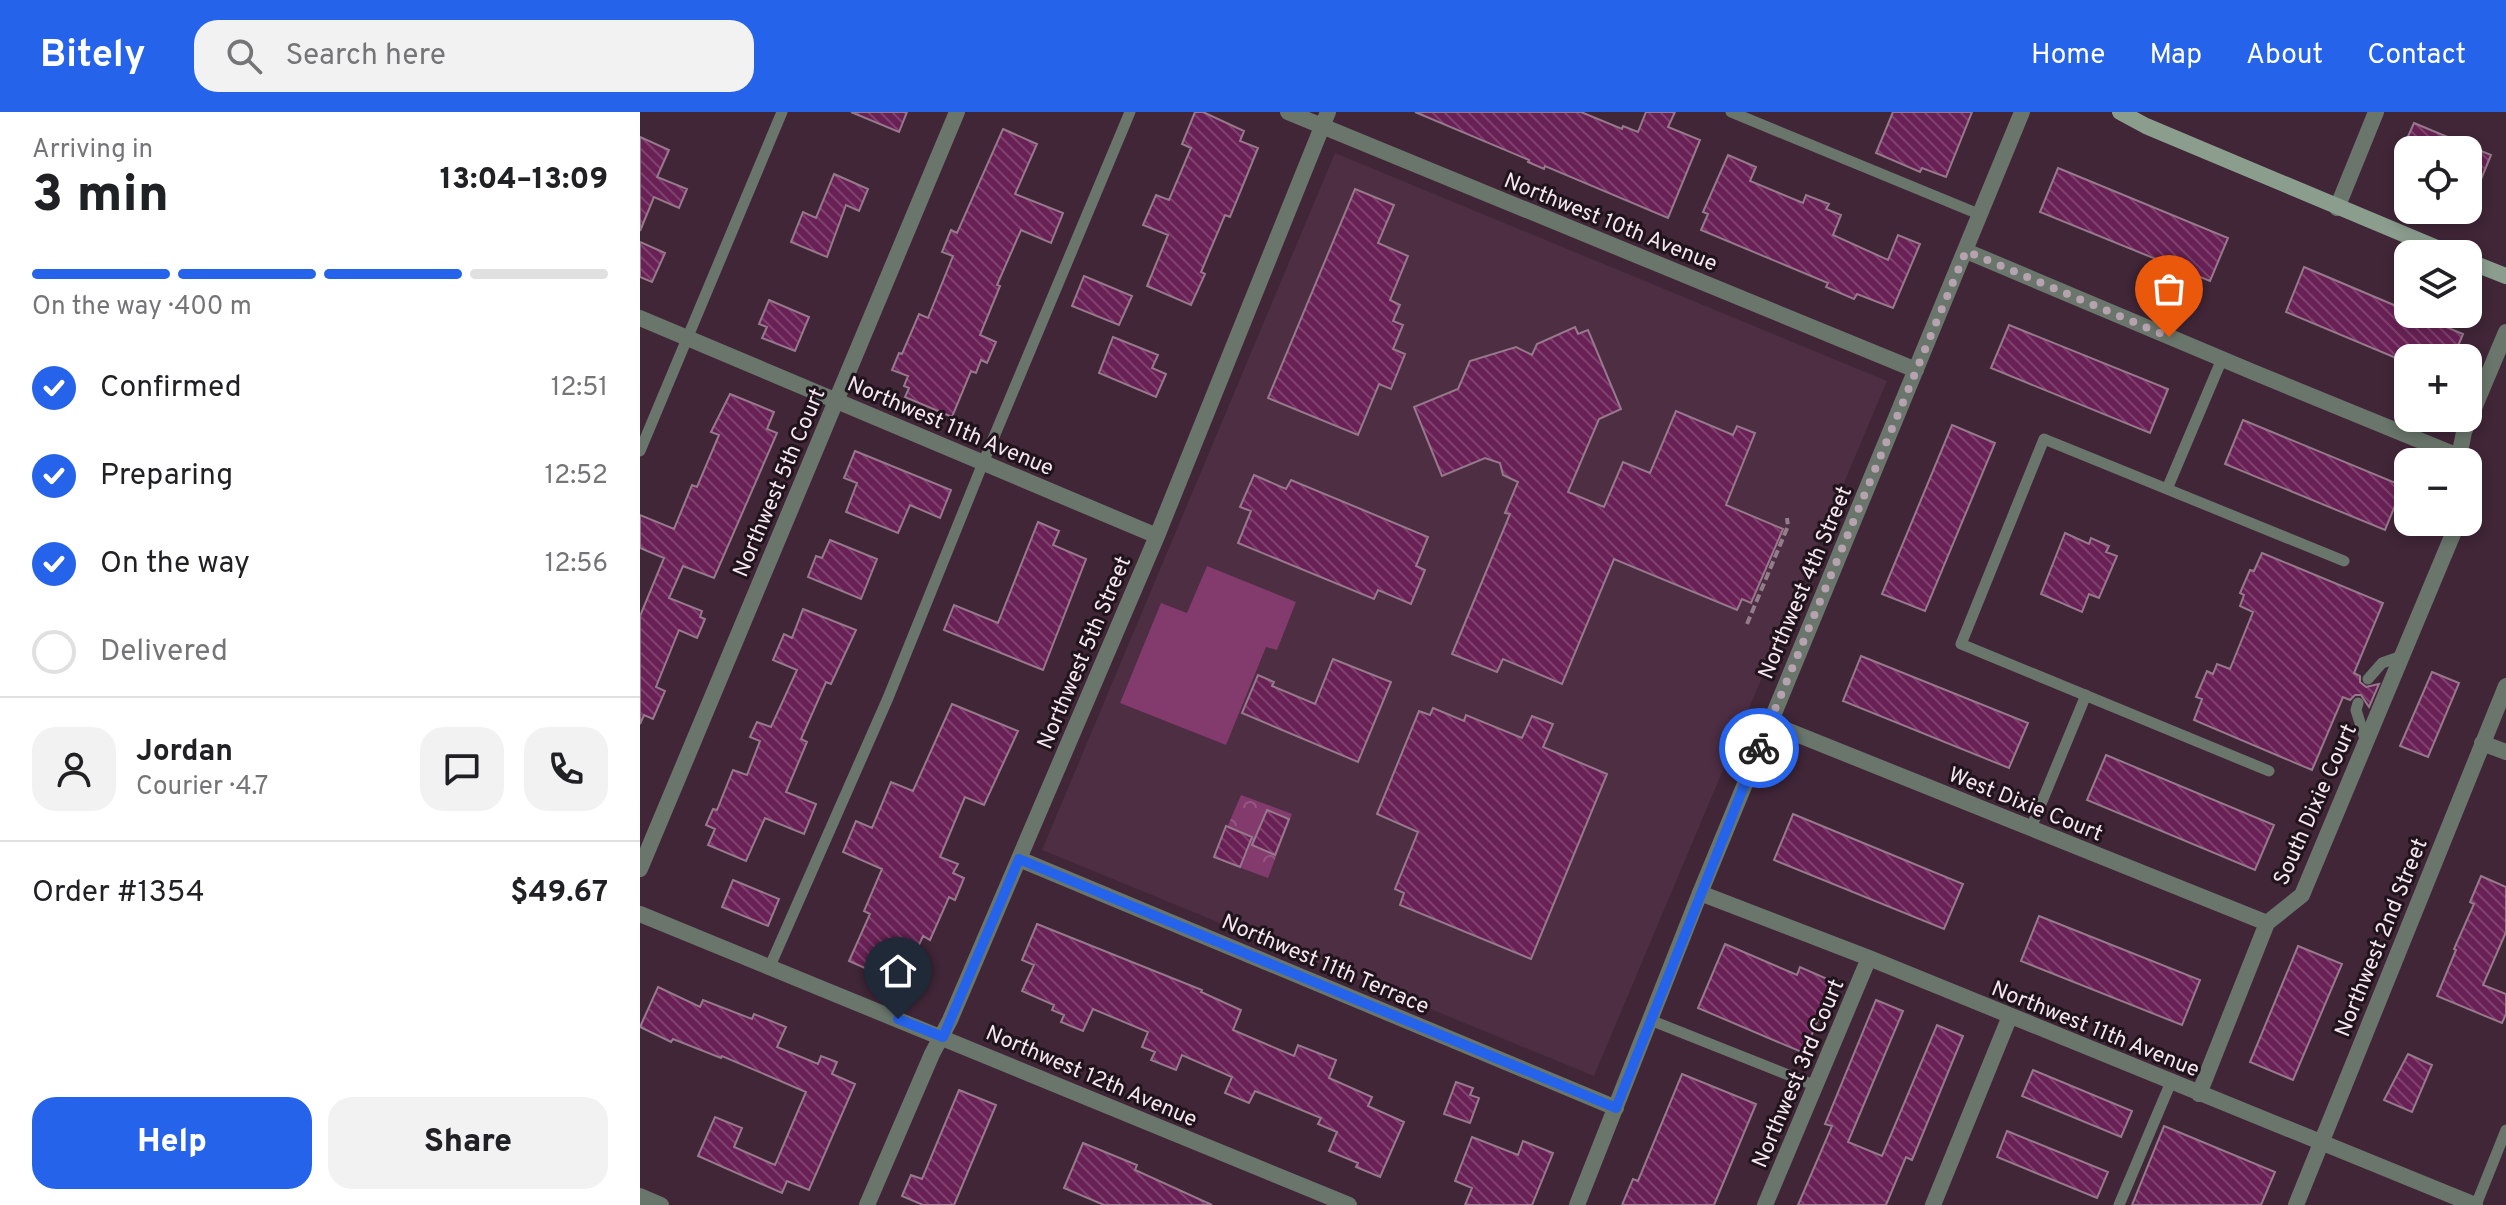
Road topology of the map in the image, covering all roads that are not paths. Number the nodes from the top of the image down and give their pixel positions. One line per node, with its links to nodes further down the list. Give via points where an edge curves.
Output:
1 (782, 112): 18 (lane)
2 (957, 112): 21 (street, Northwest 5th Court)
3 (1130, 112): 25 (lane)
4 (1288, 112): 9 (street, Northwest 10th Avenue)
5 (1731, 112): 11 (lane)
6 (2022, 112): 11 (street, Northwest 4th Street)
7 (2120, 112): 10 (main road)
8 (2376, 112): 10 (street)
9 (1325, 119): 20 (street, Northwest 10th Avenue); 27 (street, Northwest 5th Street)
10 (2337, 208): 12 (main road)
11 (1981, 215): 13 (street, Northwest 4th Street)
12 (2416, 240)
13 (1966, 251): 19 (street); 20 (street, Northwest 4th Street)
14 (2482, 267): 15 (main road)
15 (2506, 276)
16 (640, 318): 18 (street, Northwest 11th Avenue)
17 (2506, 332): 23 (street)
18 (689, 337): 21 (street, Northwest 11th Avenue); 24 (lane)
19 (2222, 359): 22 (street); 26 (lane)
20 (1916, 370): 35 (street, Northwest 4th Street)
21 (836, 401): 25 (street, Northwest 11th Avenue); 42 (street, Northwest 5th Court)
22 (2432, 448)
23 (2460, 448)
24 (640, 451)
25 (983, 463): 27 (street, Northwest 11th Avenue); 47 (lane, via 888,698)
26 (2167, 489): 29 (lane); 33 (lane, via 2044,439 1961,644)
27 (1157, 536): 41 (street, Northwest 5th Street)
28 (2452, 536): 30 (street, South Dixie Court)
29 (2344, 561)
30 (2402, 656): 31 (lane, via 2382,663); 36 (street, South Dixie Court)
31 (2368, 679)
32 (2506, 686): 37 (street, Northwest 2nd Street)
33 (2086, 695): 39 (lane); 40 (lane)
34 (2358, 703): 36 (lane)
35 (1769, 723): 40 (street, West Dixie Court); 43 (street, Northwest 4th Street)
36 (2366, 742): 45 (street, South Dixie Court, via 2302,895)
37 (2482, 743): 38 (street); 56 (street, Northwest 2nd Street)
38 (2506, 752)
39 (2269, 771)
40 (2031, 828): 45 (street, West Dixie Court)
41 (1019, 859): 50 (street, Northwest 5th Street); 54 (street, Northwest 11th Terrace)
42 (640, 869)
43 (1700, 893): 46 (street, Northwest 11th Avenue); 49 (street, Northwest 4th Street)
44 (640, 914): 47 (street, Northwest 12th Avenue)
45 (2267, 923): 53 (street, South Dixie Court)
46 (1869, 958): 48 (street, Northwest 11th Avenue); 52 (street, Northwest 3rd Court)
47 (770, 966): 50 (street, Northwest 12th Avenue)
48 (2010, 1016): 51 (street, Northwest 11th Avenue); 64 (street)
49 (1650, 1020): 52 (lane); 54 (street, Northwest 4th Street)
50 (943, 1037): 60 (street, Northwest 5th Street); 61 (street, Northwest 12th Avenue)
51 (2171, 1082): 53 (street, Northwest 11th Avenue); 65 (lane)
52 (1816, 1086): 63 (street, Northwest 3rd Court)
53 (2199, 1094): 56 (street, Northwest 11th Avenue)
54 (1616, 1108): 62 (street, Northwest 4th Street)
55 (2506, 1130): 58 (lane)
56 (2322, 1141): 58 (street, Northwest 11th Avenue); 66 (street, Northwest 2nd Street)
57 (640, 1196): 59 (street)
58 (2472, 1204)
59 (661, 1205)
60 (867, 1205)
61 (1349, 1205)
62 (1577, 1205)
63 (1765, 1205)
64 (1933, 1205)
65 (2119, 1205)
66 (2296, 1205)

